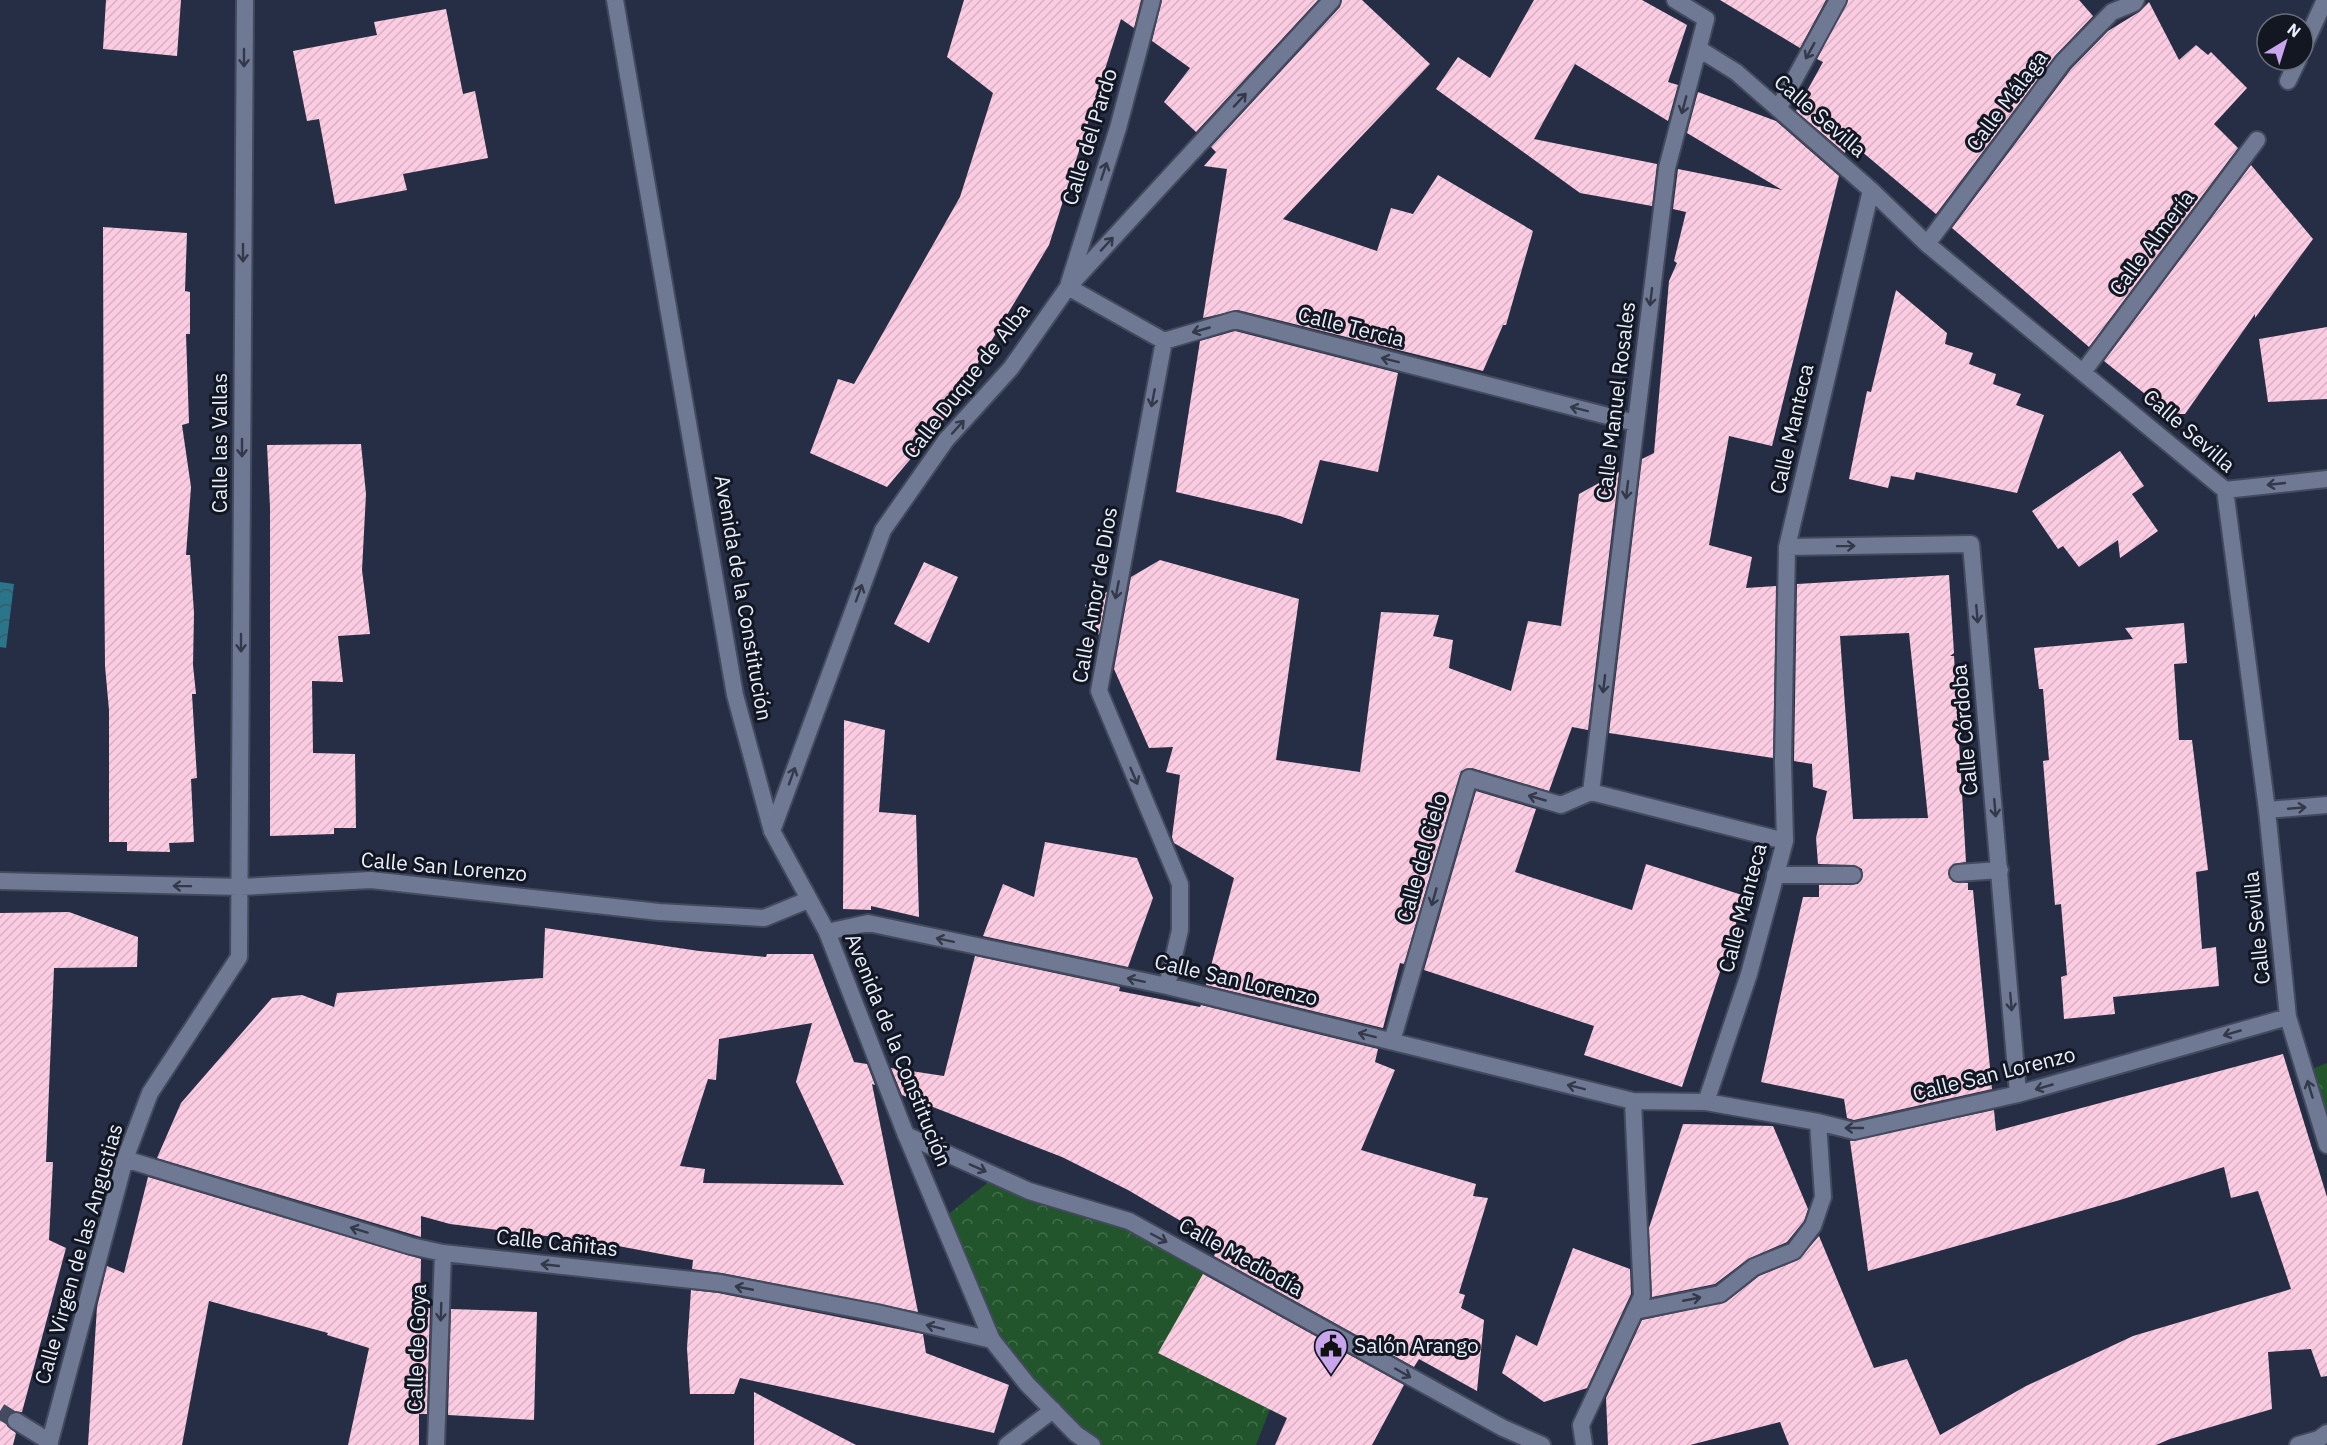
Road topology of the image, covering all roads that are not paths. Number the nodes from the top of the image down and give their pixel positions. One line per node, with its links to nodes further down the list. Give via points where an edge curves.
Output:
1 (244, 0): 34 (street, Calle las Vallas, one-way to 34)
2 (615, 0): 27 (street, Avenida de la Constitución, via 735,695)
3 (1152, 0): 17 (street, Calle del Pardo, one-way to 3, via 1118,128)
4 (1332, 0): 17 (street, Calle Duque de Alba, one-way to 4)
5 (1675, 0): 10 (street, Calle Manuel Rosales, via 1706,19)
6 (1838, 0): 13 (street, one-way to 13)
7 (2136, 0): 16 (street, Calle Málaga, via 2112,12 2063,62)
8 (2325, 0): 9 (street)
9 (2315, 22)
10 (1699, 49): 13 (street, Calle Sevilla, via 1736,72); 20 (street, Calle Manuel Rosales, one-way to 20, via 1667,168)
11 (2292, 72): 12 (street)
12 (2288, 81)
13 (1778, 109): 15 (street, Calle Sevilla)
14 (2258, 141): 19 (street, Calle Almería)
15 (1871, 190): 16 (street, Calle Sevilla); 23 (street, Calle Manteca)
16 (1927, 244): 19 (street, Calle Sevilla)
17 (1068, 287): 18 (street); 27 (street, Calle Duque de Alba, one-way to 17, via 883,530 946,440 1011,368)
18 (1164, 341): 20 (street, Calle Tercia, one-way to 18, via 1235,320); 37 (street, Calle Amor de Dios, one-way to 37, via 1098,691 1180,884 1180,930)
19 (2083, 372): 22 (street, Calle Sevilla)
20 (1635, 423): 24 (street, Calle Manuel Rosales, one-way to 24)
21 (2327, 479): 22 (street, one-way to 22)
22 (2225, 490): 26 (street, Calle Sevilla)
23 (1787, 546): 28 (street, Calle Manteca); 29 (street, Calle Córdoba, one-way to 29, via 1971,544)
24 (1592, 792): 28 (street); 39 (street, Calle del Cielo, one-way to 39, via 1561,805 1469,777)
25 (2327, 805): 26 (street, one-way to 25)
26 (2267, 810): 38 (street, Calle Sevilla)
27 (772, 831): 35 (street, Avenida de la Constitución)
28 (1785, 841): 31 (street, Calle Manteca)
29 (2000, 870): 30 (street); 40 (street, Calle Córdoba, one-way to 40)
30 (1958, 873)
31 (1775, 875): 32 (street); 42 (street, Calle Manteca, via 1749,974)
32 (1853, 875)
33 (0, 881): 34 (street, Calle San Lorenzo, one-way to 33)
34 (240, 887): 35 (street, Calle San Lorenzo, via 371,880 659,912 764,918); 46 (street, Calle Virgen de las Angustias, via 239,957 150,1093)
35 (808, 900): 36 (street, Avenida de la Constitución)
36 (827, 932): 37 (street, Calle San Lorenzo, one-way to 36, via 868,923); 44 (street, Avenida de la Constitución)
37 (1167, 986): 39 (street, Calle San Lorenzo, one-way to 37)
38 (2288, 1017): 40 (street, Calle San Lorenzo, one-way to 40); 45 (street, Calle Sevilla, one-way to 38)
39 (1392, 1041): 41 (street, Calle San Lorenzo, one-way to 39)
40 (2018, 1094): 43 (street, Calle San Lorenzo, one-way to 43, via 1854,1131)
41 (1633, 1101): 42 (street); 48 (street, via 1642,1296)
42 (1707, 1102): 43 (street, Calle San Lorenzo)
43 (1818, 1122): 48 (street, one-way to 43, via 1720,1294 1754,1268 1794,1251 1813,1226 1823,1197)
44 (906, 1135): 49 (street, Avenida de la Constitución); 57 (street, Calle Mediodía, one-way to 57, via 1029,1191 1129,1221 1503,1428)
45 (2327, 1145)
46 (125, 1159): 47 (street, Calle Cañitas, one-way to 46); 53 (street, Calle Virgen de las Angustias)
47 (443, 1253): 49 (street, Calle Cañitas, one-way to 47, via 720,1283); 54 (street, Calle de Goya, one-way to 54)
48 (1635, 1311): 58 (street, via 1581,1425)
49 (992, 1340): 50 (street, Avenida de la Constitución)
50 (1053, 1410): 55 (street); 56 (street, Avenida de la Constitución)
51 (16, 1421): 53 (street)
52 (2327, 1433): 59 (street)
53 (50, 1443)
54 (436, 1445)
55 (1007, 1445)
56 (1092, 1445)
57 (1542, 1445)
58 (1584, 1445)
59 (2298, 1445)

